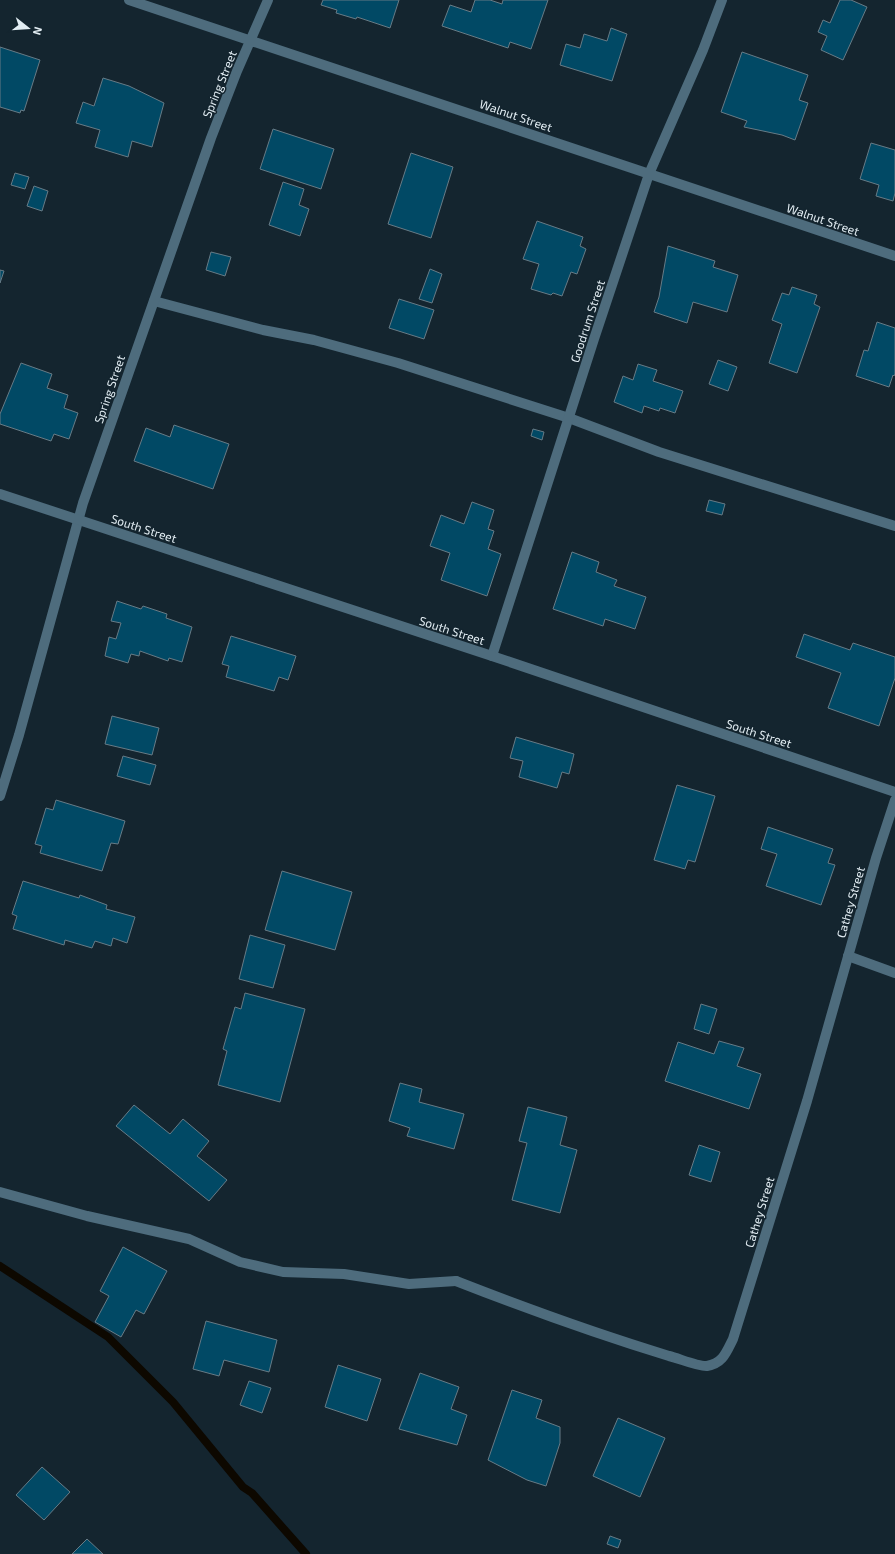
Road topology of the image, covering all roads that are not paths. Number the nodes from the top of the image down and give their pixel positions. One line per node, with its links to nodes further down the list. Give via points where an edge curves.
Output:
1 (129, 0): 4 (street, Walnut Street)
2 (268, 0): 4 (street, Spring Street)
3 (722, 0): 5 (street, Goodrum Street)
4 (250, 40): 5 (street, Walnut Street); 7 (street, Spring Street, via 211,138)
5 (650, 174): 6 (street, Walnut Street); 8 (street, Goodrum Street)
6 (895, 256)
7 (154, 301): 8 (street, via 263,330 365,353); 10 (street, Spring Street)
8 (568, 418): 11 (street, via 659,452); 12 (street, Goodrum Street)
9 (0, 494): 10 (street, South Street)
10 (78, 520): 12 (street, South Street); 14 (street, Spring Street)
11 (895, 526)
12 (492, 656): 13 (street, South Street)
13 (895, 792)
14 (0, 796)
15 (895, 800): 16 (street, Cathey Street)
16 (848, 956): 17 (street); 18 (street, Cathey Street, via 808,1101 733,1339 718,1363 705,1366 654,1351 456,1281 409,1284 344,1274 283,1272 240,1262 189,1239 87,1216)
17 (895, 973)
18 (0, 1192)

